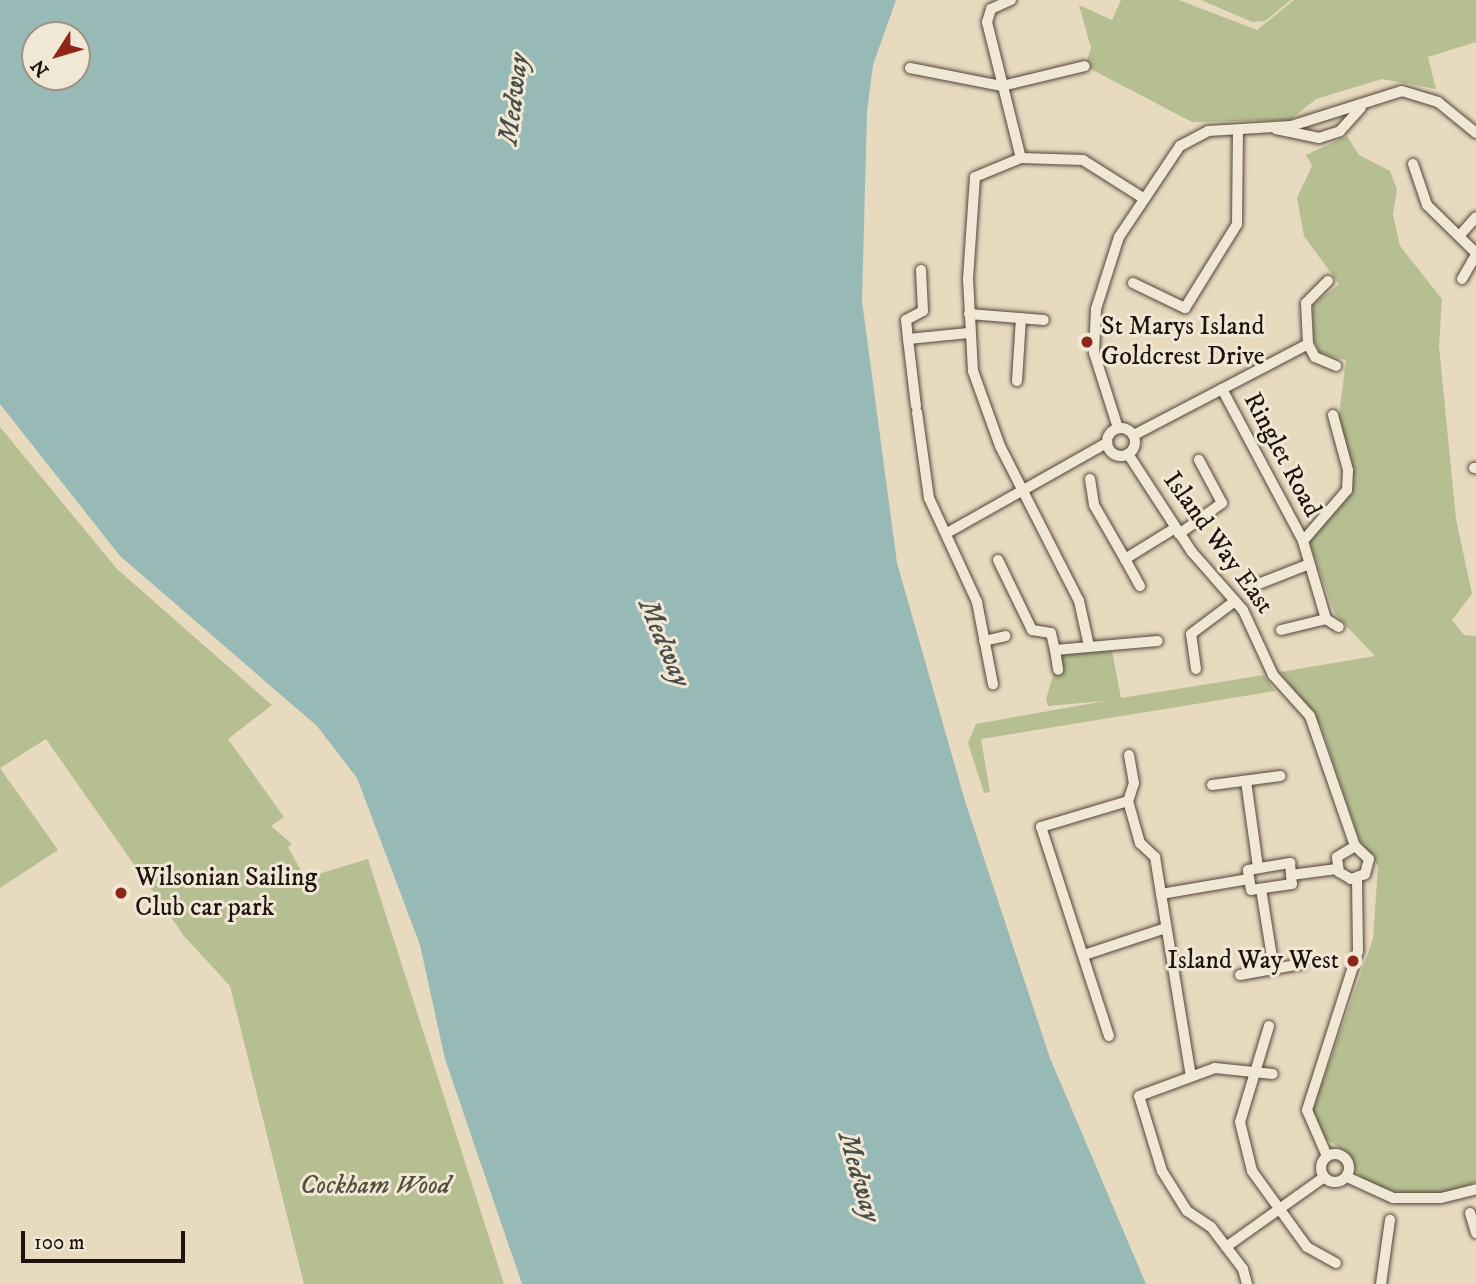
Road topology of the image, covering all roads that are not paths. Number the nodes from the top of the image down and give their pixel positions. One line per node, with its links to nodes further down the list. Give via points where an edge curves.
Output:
1 (1011, 0): 4 (street, via 991,9 987,22)
2 (1085, 66): 4 (street)
3 (910, 68): 4 (street)
4 (1002, 86): 9 (street)
5 (1365, 102): 6 (street); 6 (street, via 1329,136 1306,139); 8 (street, via 1392,92 1424,94)
6 (1276, 129): 7 (street)
7 (1238, 130): 11 (street, via 1208,131 1184,142); 18 (street, via 1237,225 1185,308)
8 (1476, 133)
9 (1021, 159): 11 (street, via 1083,160); 19 (street, via 975,177)
10 (1413, 164): 13 (street, via 1427,205)
11 (1143, 198): 29 (street, via 1106,267 1096,309 1097,369)
12 (1476, 216): 13 (street)
13 (1460, 235): 14 (street)
14 (1476, 254): 16 (street)
15 (921, 270): 23 (street, via 923,311 906,320)
16 (1462, 279)
17 (1328, 281): 24 (street, via 1306,303)
18 (1133, 284)
19 (969, 314): 20 (street); 22 (street)
20 (1021, 318): 21 (street); 26 (street)
21 (1044, 320)
22 (969, 333): 23 (street); 35 (street, via 984,405)
23 (908, 338): 37 (street, via 929,498)
24 (1308, 344): 25 (street, via 1315,357); 27 (street)
25 (1336, 366)
26 (1017, 381)
27 (1222, 389): 30 (street); 38 (street, Ringlet Road)
28 (1333, 415): 38 (street, Ringlet Road, via 1347,463 1347,489)
29 (1118, 428): 30 (street); 31 (street)
30 (1134, 435): 32 (street)
31 (1110, 448): 32 (street); 35 (street)
32 (1128, 454): 36 (street, Island Way East)
33 (1199, 460): 36 (street, via 1222,503)
34 (1090, 479): 39 (street, via 1094,505)
35 (1024, 493): 37 (street); 51 (street, via 1079,601)
36 (1177, 531): 39 (street); 44 (street, Island Way East)
37 (947, 533): 49 (street, via 977,602)
38 (1303, 541): 41 (street, Ringlet Road)
39 (1125, 559): 43 (street)
40 (998, 560): 52 (street, via 1032,629 1052,634)
41 (1307, 565): 42 (street); 45 (street, Ringlet Road)
42 (1261, 583)
43 (1140, 586)
44 (1235, 601): 53 (street, via 1191,634); 61 (street, Island Way East, via 1273,675 1318,733)
45 (1326, 619): 46 (street); 47 (street)
46 (1339, 628)
47 (1281, 630)
48 (1005, 636): 49 (street)
49 (984, 641): 55 (street)
50 (1158, 641): 51 (street)
51 (1089, 646): 52 (street)
52 (1055, 650): 54 (street)
53 (1196, 669)
54 (1058, 670)
55 (993, 684)
56 (1129, 755): 60 (street, via 1134,783)
57 (1280, 776): 58 (street)
58 (1246, 781): 59 (street); 62 (street)
59 (1212, 785)
60 (1128, 801): 68 (street, via 1140,843 1154,857); 70 (street, via 1041,827 1074,942)
61 (1355, 846): 63 (street, via 1340,852); 65 (street, Island Way East, via 1369,862)
62 (1258, 868): 64 (street, via 1290,863); 66 (street, via 1248,870)
63 (1337, 869): 64 (street); 65 (street)
64 (1291, 874): 67 (street, via 1292,884)
65 (1357, 878): 79 (street, via 1358,951 1307,1110)
66 (1250, 879): 67 (street, via 1251,890); 68 (street)
67 (1261, 889): 72 (street)
68 (1161, 894): 69 (street)
69 (1166, 928): 70 (street); 78 (street)
70 (1087, 954): 75 (street)
71 (1302, 964): 72 (street)
72 (1274, 969): 73 (street)
73 (1240, 975)
74 (1269, 1026): 76 (street)
75 (1109, 1036)
76 (1253, 1071): 77 (street); 78 (street, via 1233,1065); 83 (street, via 1240,1122 1252,1171)
77 (1273, 1074)
78 (1191, 1076): 87 (street, via 1139,1096 1162,1171 1187,1211)
79 (1328, 1156): 80 (street); 81 (street, via 1347,1159)
80 (1324, 1177): 81 (street, via 1335,1182); 83 (street)
81 (1347, 1177): 82 (street, via 1393,1198 1441,1198)
82 (1476, 1189)
83 (1277, 1210): 87 (street); 88 (street, via 1307,1247)
84 (1470, 1213): 86 (street)
85 (1391, 1220): 90 (street)
86 (1476, 1233)
87 (1226, 1247): 89 (street)
88 (1336, 1263)
89 (1247, 1284)
90 (1381, 1284)

